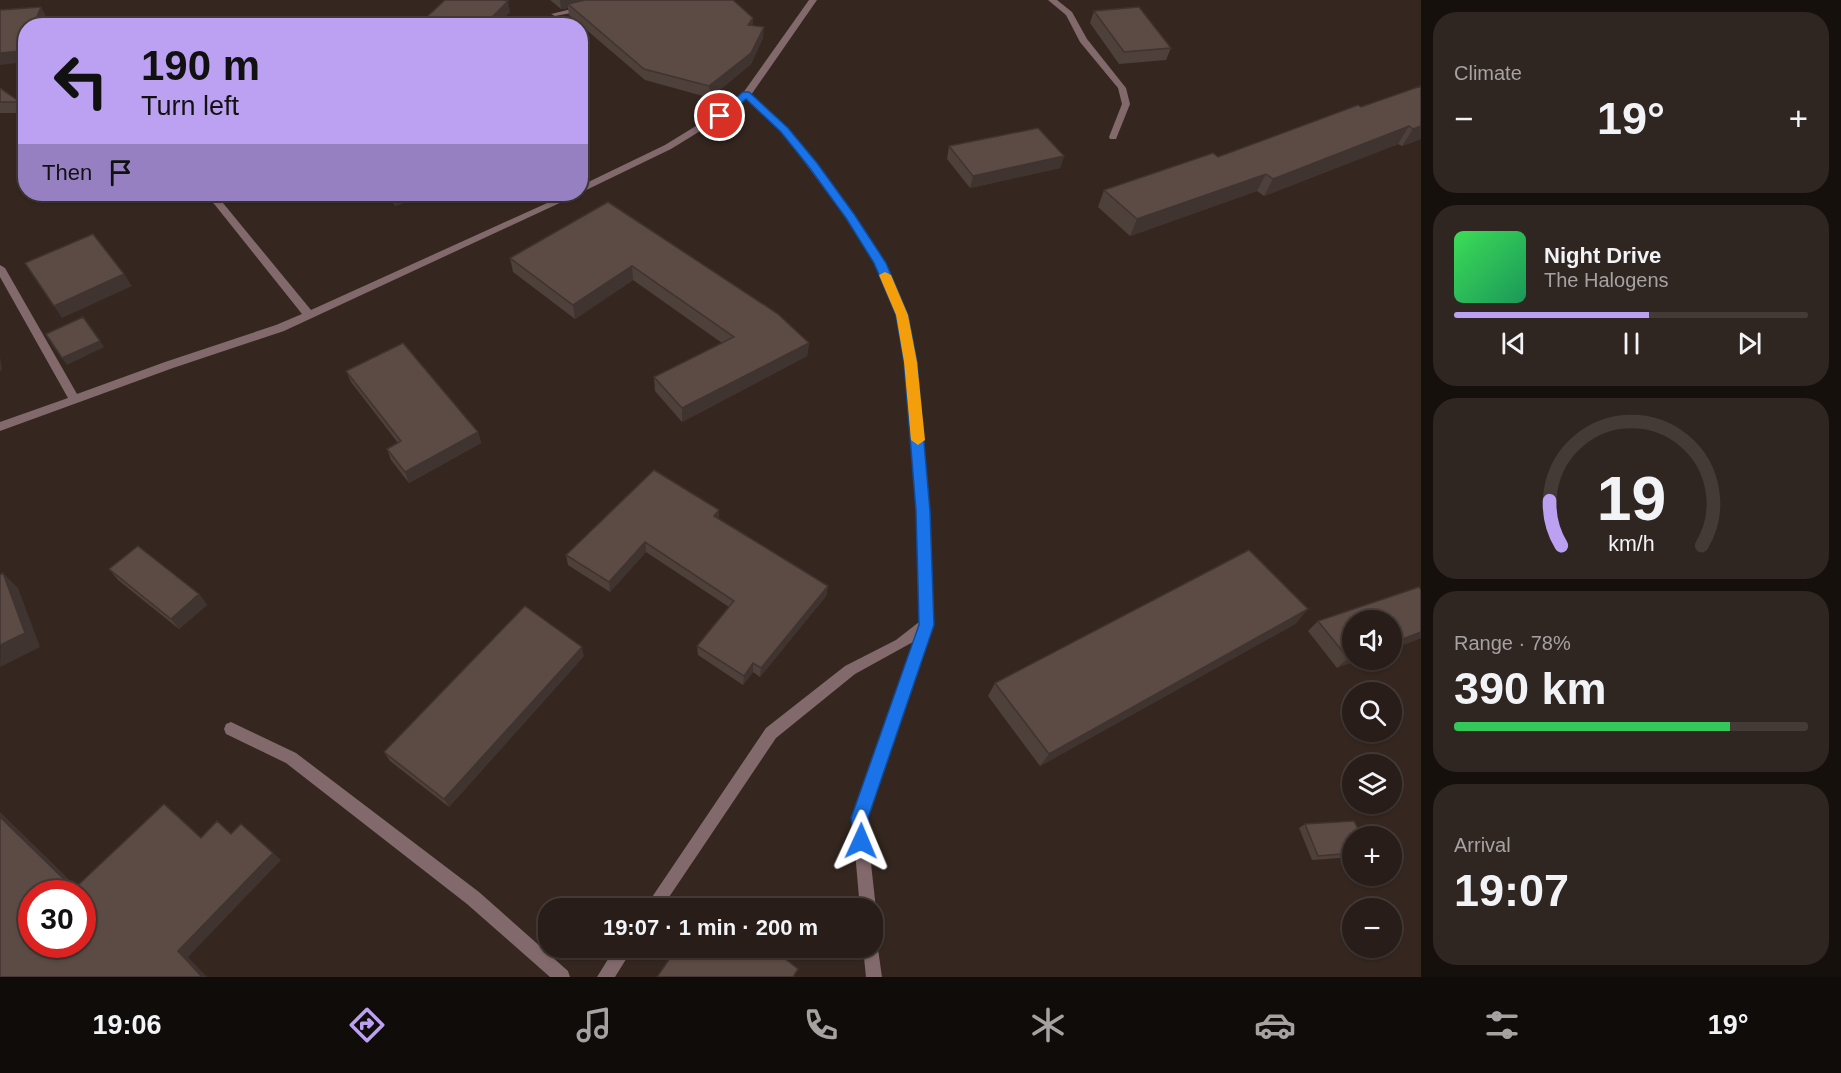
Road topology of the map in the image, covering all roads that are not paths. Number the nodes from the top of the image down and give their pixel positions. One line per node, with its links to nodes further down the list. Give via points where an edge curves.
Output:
1 (813, 0): 5 (street)
2 (1052, 0): 6 (street, via 1069,14 1083,40 1122,88 1126,104)
3 (597, 5): 4 (street)
4 (555, 14)
5 (746, 94): 7 (street, via 720,116 668,147); 14 (street, via 785,130 850,216 880,263 902,315 918,436)
6 (1113, 136)
7 (588, 186)
8 (219, 201): 11 (street)
9 (559, 201): 11 (street)
10 (0, 268): 12 (street)
11 (309, 315): 12 (street)
12 (74, 399): 13 (street)
13 (0, 426)
14 (926, 625): 16 (street, via 902,644 850,670 771,733); 17 (street, via 860,818)
15 (231, 729): 20 (street, via 291,758 473,898)
16 (659, 898)
17 (866, 898)
18 (619, 958): 21 (street)
19 (872, 958): 22 (street)
20 (562, 977)
21 (605, 977)
22 (874, 977)

